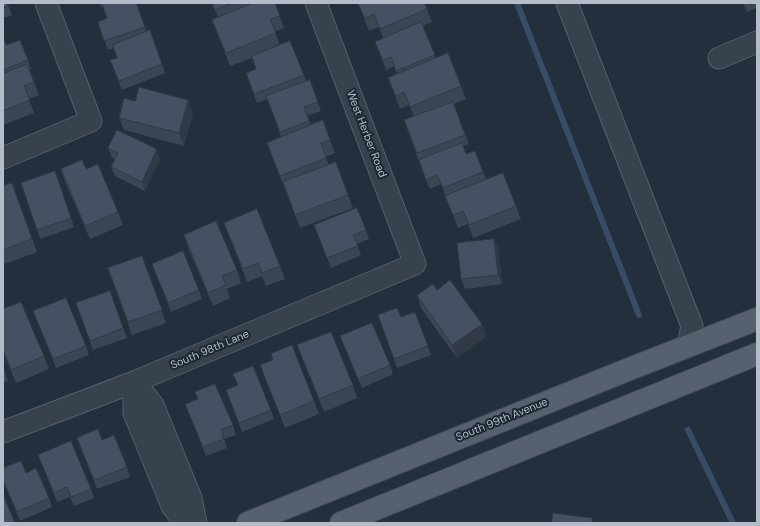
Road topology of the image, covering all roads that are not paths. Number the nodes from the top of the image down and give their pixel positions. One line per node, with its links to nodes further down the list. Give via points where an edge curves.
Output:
1 (46, 3): 6 (street, via 91,121)
2 (316, 3): 7 (street, West Herber Road)
3 (567, 3): 9 (street, via 692,326)
4 (757, 42): 5 (street)
5 (719, 58)
6 (3, 158)
7 (415, 264): 11 (street, South 98th Lane)
8 (757, 319): 9 (main road, South 99th Avenue)
9 (682, 349): 15 (main road, South 99th Avenue)
10 (757, 354): 16 (main road)
11 (134, 382): 12 (street, South 98th Lane); 13 (street, via 134,413 172,506); 14 (street, via 153,405 191,498)
12 (3, 432)
13 (185, 523)
14 (196, 523)
15 (248, 523)
16 (341, 523)

